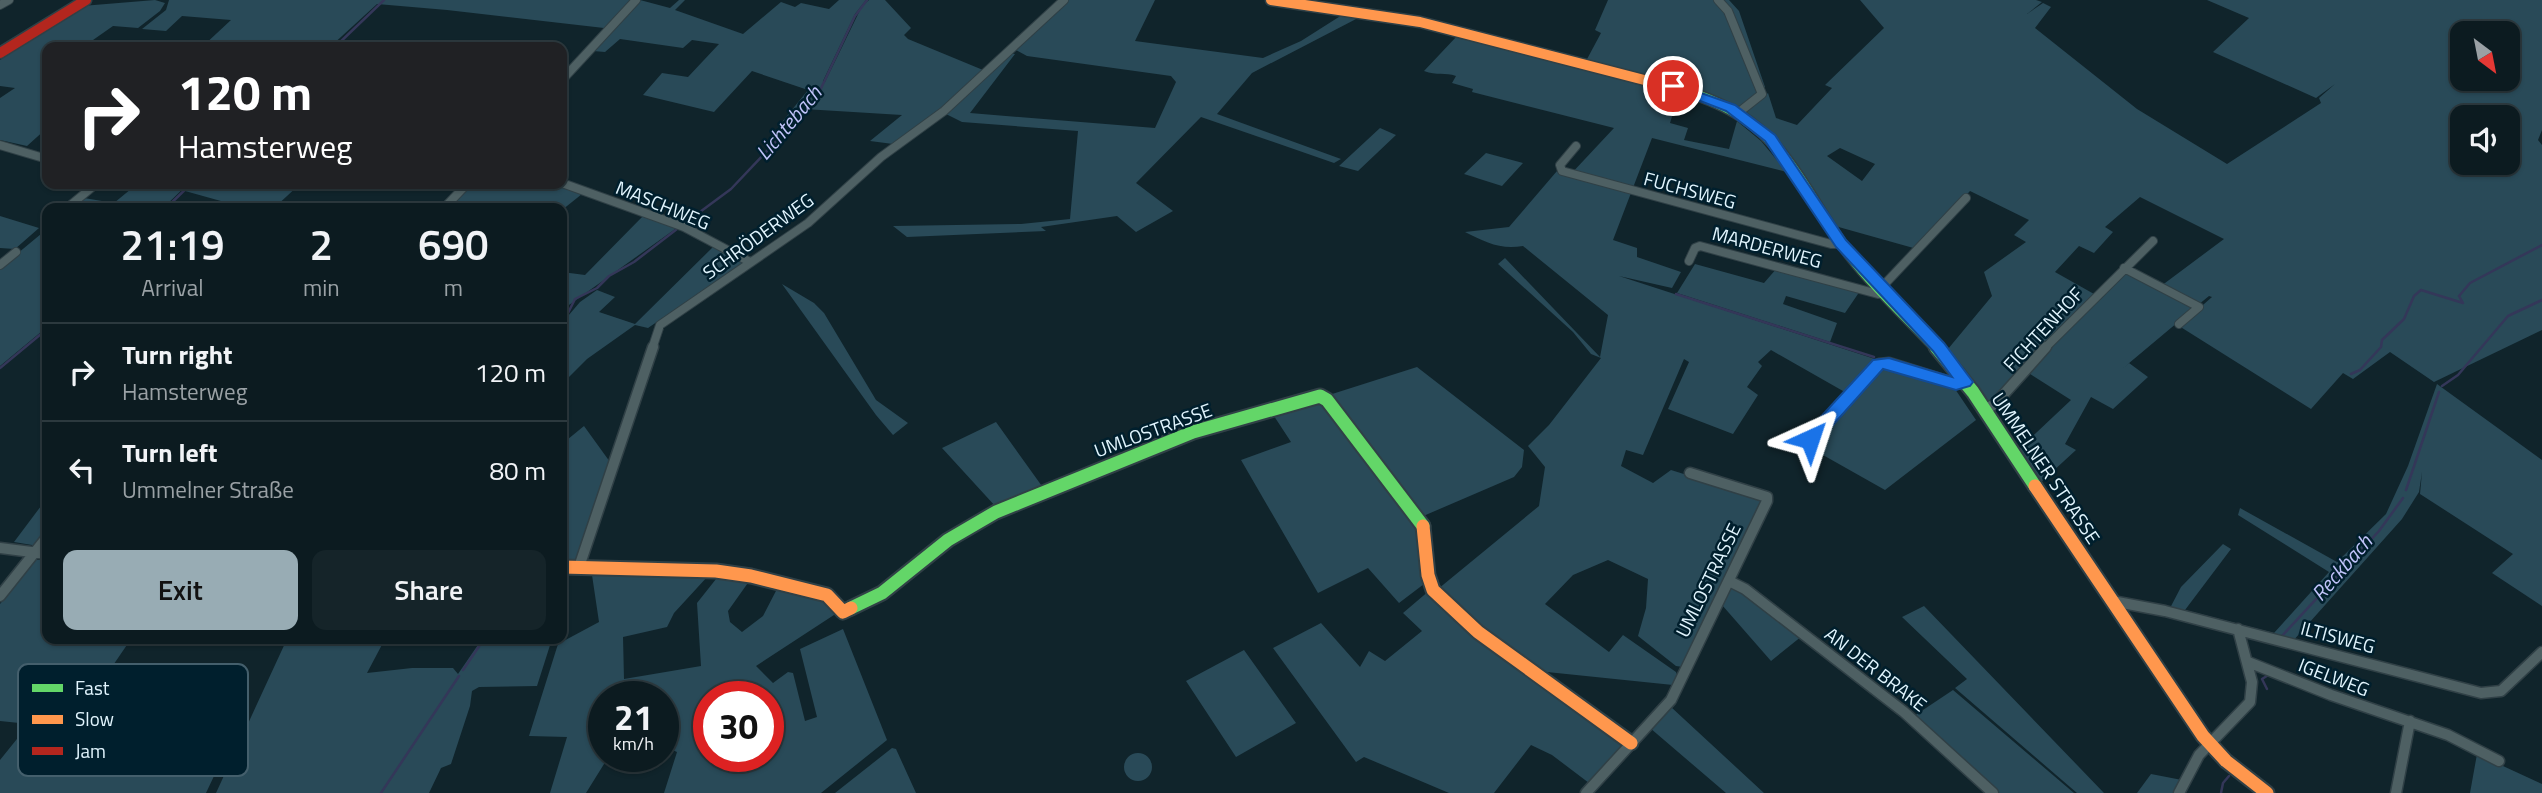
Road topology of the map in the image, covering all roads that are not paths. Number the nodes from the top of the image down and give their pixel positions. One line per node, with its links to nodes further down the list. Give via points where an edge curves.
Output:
1 (9, 0): 7 (street)
2 (86, 0): 8 (main road)
3 (636, 0): 9 (street)
4 (1064, 0): 24 (street, SCHRÖDERWEG, via 944,111 881,157 808,223)
5 (1271, 0): 10 (main road, UMMELNER STRASSE, via 1443,27 1659,82)
6 (1718, 0): 10 (street, via 1728,11 1762,94)
7 (0, 5)
8 (0, 53)
9 (567, 75)
10 (1738, 113): 21 (main road, UMMELNER STRASSE, via 1761,130 1784,157)
11 (0, 145): 13 (street)
12 (1576, 146): 21 (street, FUCHSWEG, via 1560,166 1562,171)
13 (42, 158)
14 (567, 185): 24 (street, MASCHWEG, via 684,227)
15 (90, 189): 18 (street)
16 (462, 189): 19 (street)
17 (1966, 198): 27 (street)
18 (73, 203)
19 (449, 203)
20 (2152, 241): 26 (street, FICHTENHOF)
21 (1841, 244): 27 (main road, UMMELNER STRASSE)
22 (16, 251): 25 (street)
23 (1689, 261): 27 (street, MARDERWEG, via 1700,246 1878,294)
24 (750, 262): 38 (street, SCHRÖDERWEG, via 660,325)
25 (0, 265)
26 (2124, 268): 28 (street, via 2199,307); 30 (street, FICHTENHOF, via 1995,404)
27 (1883, 290): 29 (main road, UMMELNER STRASSE)
28 (2179, 324)
29 (1965, 382): 30 (main road, UMMELNER STRASSE); 31 (street, via 1956,384 1879,364)
30 (1984, 410): 41 (main road, UMMELNER STRASSE)
31 (1810, 439)
32 (1690, 473): 39 (street, UMLOSTRASSE, via 1767,497)
33 (42, 544): 35 (street)
34 (0, 548): 35 (street)
35 (35, 554): 36 (street); 40 (street)
36 (42, 554)
37 (567, 567): 38 (main road, UMLOSTRASSE)
38 (579, 567): 46 (main road, UMLOSTRASSE, via 751,576 827,594 843,612 882,593 948,540 996,512 1193,432 1320,396 1422,524 1433,590 1478,632)
39 (1729, 581): 46 (street, UMLOSTRASSE, via 1671,700); 50 (street, AN DER BRAKE, via 1904,712)
40 (0, 596)
41 (2112, 601): 42 (street, ILTISWEG); 47 (main road, UMMELNER STRASSE)
42 (2238, 629): 43 (street, ILTISWEG, via 2481,692 2501,691); 44 (street)
43 (2542, 652)
44 (2248, 662): 45 (street, IGELWEG); 47 (street, via 2253,691 2250,702)
45 (2410, 721): 48 (street, IGELWEG, via 2477,747); 53 (street)
46 (1632, 743): 49 (street, UMLOSTRASSE)
47 (2209, 744): 51 (street); 52 (main road, UMMELNER STRASSE)
48 (2499, 761)
49 (1586, 793)
50 (1993, 793)
51 (2179, 793)
52 (2267, 793)
53 (2396, 793)

